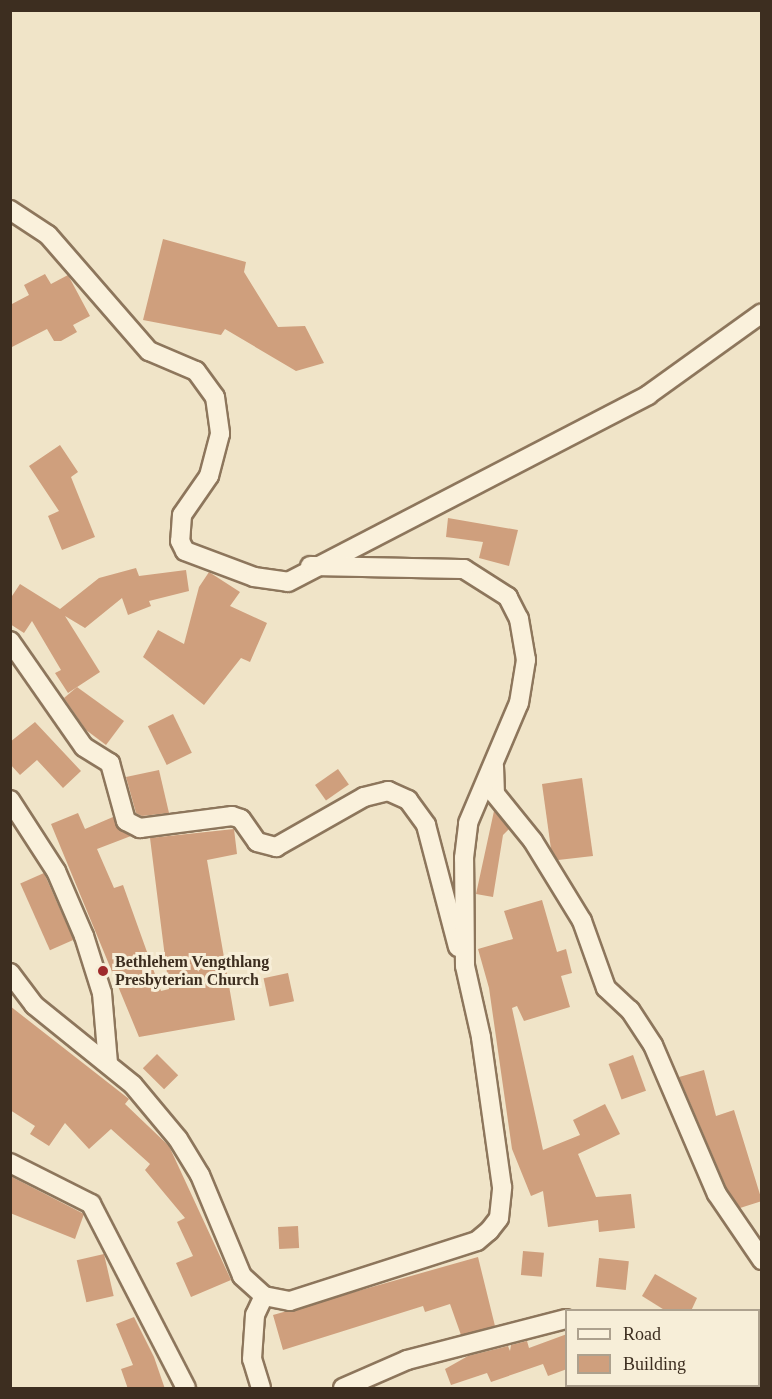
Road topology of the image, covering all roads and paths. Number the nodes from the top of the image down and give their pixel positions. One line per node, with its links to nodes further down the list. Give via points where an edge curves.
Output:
1 (10, 210): 3 (street, via 48,235 149,351 196,371 215,397 220,434 209,477 182,515 180,541 185,551 254,577 288,582 296,582)
2 (762, 313): 3 (street, via 648,395 519,466)
3 (310, 566): 5 (street, via 464,569 491,581 508,597 519,619 526,660 519,703)
4 (10, 641): 7 (street, via 84,747 110,763 126,821 141,828 232,816 241,819 257,842 276,847 364,796 388,791 408,800 426,825)
5 (494, 761): 7 (street, via 468,823); 11 (street, via 495,794 533,841 582,921 606,988 630,1010 653,1045 717,1194)
6 (10, 800): 9 (street, via 56,871 84,936 102,993)
7 (465, 966): 12 (street, via 481,1037 500,1175 499,1218 477,1241 290,1301)
8 (10, 973): 9 (street, via 34,1005)
9 (108, 1063): 12 (street, via 190,1157 242,1276)
10 (10, 1163): 14 (street, via 91,1204)
11 (762, 1260)
12 (264, 1296): 15 (street, via 255,1315 252,1359)
13 (565, 1320): 16 (street, via 407,1360)
14 (186, 1389)
15 (261, 1389)
16 (343, 1389)

